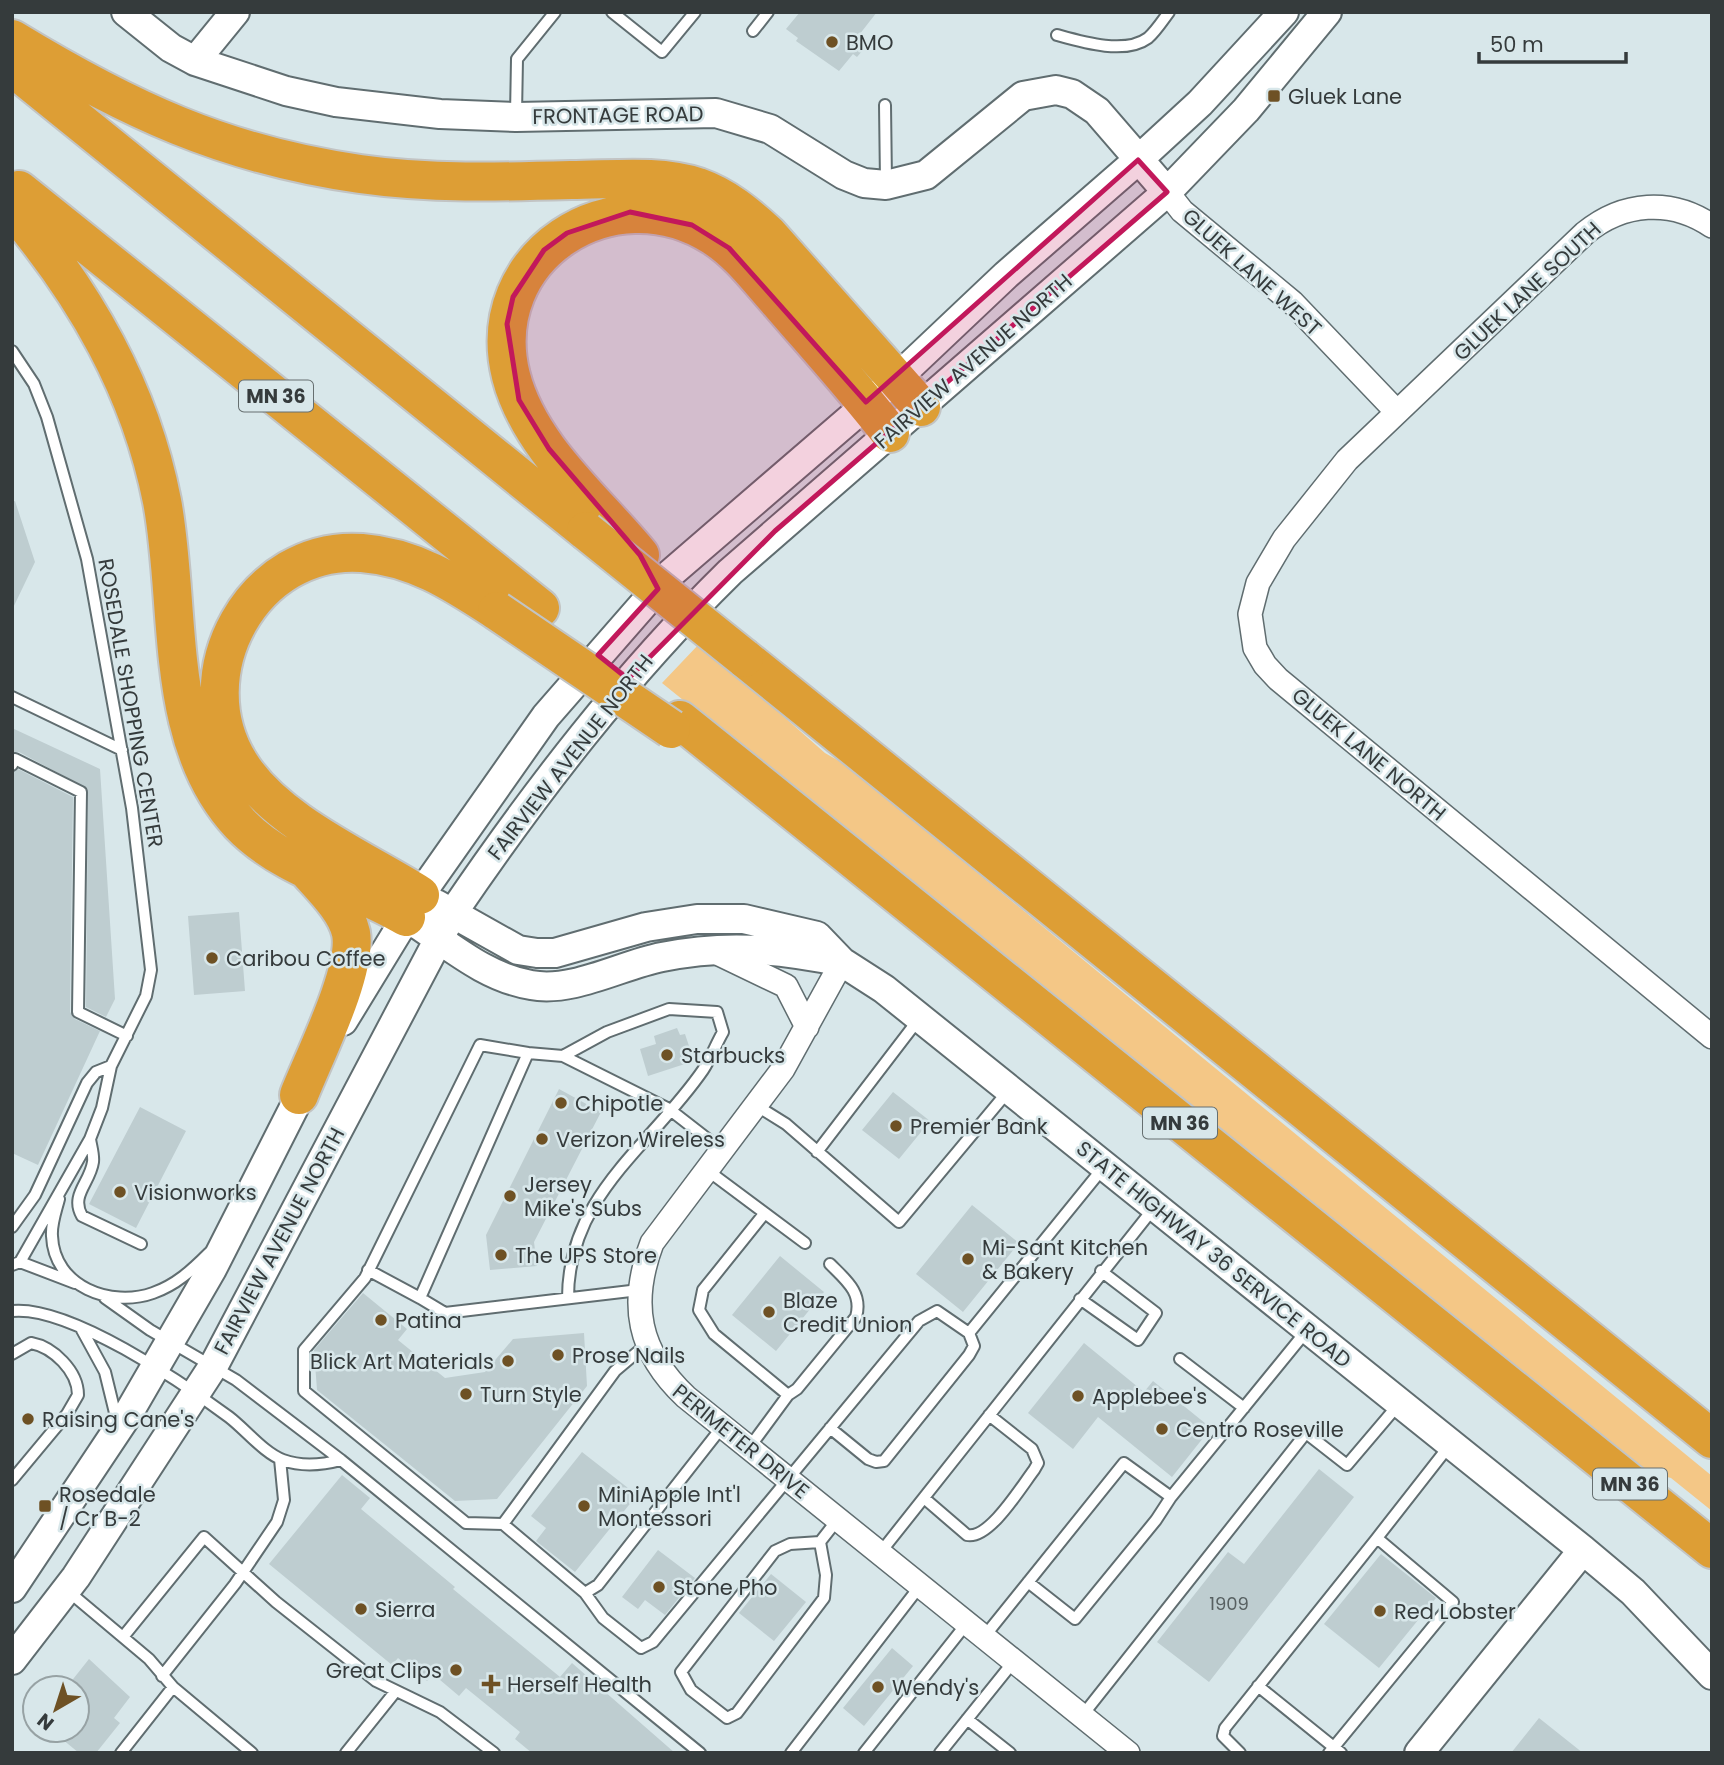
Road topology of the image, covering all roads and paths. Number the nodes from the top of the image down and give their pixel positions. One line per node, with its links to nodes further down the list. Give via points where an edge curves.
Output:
1 (127, 12): 13 (street, FRONTAGE ROAD)
2 (235, 12): 13 (street)
3 (555, 12): 16 (lane, via 517,59)
4 (612, 12): 5 (lane, via 662,52)
5 (695, 12)
6 (768, 12): 10 (lane)
7 (1169, 12): 11 (lane, via 1150,37 1126,46)
8 (1284, 12): 17 (street, FAIRVIEW AVENUE NORTH, via 1200,103)
9 (1327, 12): 20 (street, FAIRVIEW AVENUE NORTH, via 1246,110)
10 (753, 32)
11 (1057, 35)
12 (12, 39): 24 (highway, via 188,132 302,164 435,181 645,179 696,187 744,212 768,234)
13 (195, 61): 16 (street, FRONTAGE ROAD, via 336,103)
14 (12, 67): 28 (highway)
15 (885, 106): 19 (lane)
16 (516, 117): 19 (street, FRONTAGE ROAD, via 716,113 770,129 844,175)
17 (1138, 160): 19 (street, FRONTAGE ROAD, via 1087,102 1072,94 1040,91 1009,106 926,175); 20 (street, FRONTAGE ROAD); 24 (street, FAIRVIEW AVENUE NORTH)
18 (12, 184): 30 (highway, MN 36, via 540,608)
19 (886, 185)
20 (1167, 192): 25 (street, FAIRVIEW AVENUE NORTH); 26 (street, GLUEK LANE WEST, via 1182,211 1292,302)
21 (12, 208): 33 (highway, via 81,298 133,401 162,503 187,720 207,779 242,827)
22 (1712, 226): 26 (street, GLUEK LANE SOUTH, via 1680,210 1658,206 1614,214 1595,225)
23 (12, 351): 31 (lane, ROSEDALE SHOPPING CENTER, via 40,399 72,501)
24 (881, 391): 25 (highway); 27 (highway); 28 (highway, via 713,236 670,217 648,213 630,212 585,226 544,250 527,273 513,297 507,349 519,400 530,422); 34 (street, FAIRVIEW AVENUE NORTH, via 670,574 546,716)
25 (921, 407): 27 (street, FAIRVIEW AVENUE NORTH)
26 (1397, 412): 41 (street, GLUEK LANE NORTH, via 1347,460 1284,539 1253,595 1250,614 1255,648 1278,679)
27 (891, 433): 35 (street, FAIRVIEW AVENUE NORTH, via 775,531 664,637 590,724 498,846)
28 (596, 522): 90 (highway, bridge, via 640,555 658,589)
29 (12, 697): 31 (lane)
30 (675, 725): 34 (highway, bridge, via 422,565 370,554 332,555 291,571 248,604 231,634 222,660 221,715 239,763 254,784); 86 (highway, MN 36, via 813,827)
31 (122, 750): 40 (lane, ROSEDALE SHOPPING CENTER, via 151,970 146,996)
32 (14, 762): 40 (lane, via 81,792 78,1012)
33 (307, 869): 34 (highway, via 373,897); 46 (highway, via 350,930 353,956)
34 (413, 906): 35 (street); 46 (street, FAIRVIEW AVENUE NORTH)
35 (446, 926): 36 (street, via 468,960 500,977 534,986 568,983 660,957); 37 (street, STATE HIGHWAY 36 SERVICE ROAD, via 519,950 555,953 646,927 697,919 744,919 817,936); 79 (street, FAIRVIEW AVENUE NORTH)
36 (709, 949): 37 (street, via 748,947); 39 (street, via 786,986)
37 (842, 962): 38 (street, STATE HIGHWAY 36 SERVICE ROAD); 39 (street, PERIMETER DRIVE)
38 (920, 1017): 45 (street, STATE HIGHWAY 36 SERVICE ROAD); 51 (lane)
39 (807, 1027): 47 (street, PERIMETER DRIVE)
40 (127, 1035): 44 (lane, ROSEDALE SHOPPING CENTER)
41 (1712, 1037)
42 (528, 1053): 43 (lane); 63 (lane, via 480,1045); 68 (lane)
43 (563, 1056): 48 (lane); 48 (lane, via 607,1032 669,1009 717,1012 723,1032 703,1069)
44 (111, 1066): 49 (lane, ROSEDALE SHOPPING CENTER); 57 (lane, ROSEDALE SHOPPING CENTER, via 96,1072 84,1089 35,1195)
45 (1009, 1090): 51 (lane, via 899,1222); 52 (street, STATE HIGHWAY 36 SERVICE ROAD)
46 (299, 1096): 58 (street, FAIRVIEW AVENUE NORTH)
47 (757, 1106): 50 (street, PERIMETER DRIVE); 51 (lane)
48 (669, 1109): 50 (lane); 69 (lane, via 589,1211 573,1248)
49 (90, 1139): 54 (lane, ROSEDALE SHOPPING CENTER); 60 (lane, via 93,1161 77,1197 78,1208 82,1216)
50 (723, 1151): 53 (street, PERIMETER DRIVE)
51 (817, 1152)
52 (1105, 1166): 55 (street, STATE HIGHWAY 36 SERVICE ROAD); 74 (lane)
53 (707, 1170): 56 (lane); 66 (street, PERIMETER DRIVE, via 652,1243)
54 (62, 1189): 61 (lane, ROSEDALE SHOPPING CENTER); 65 (lane, via 53,1244)
55 (1155, 1207): 64 (lane); 73 (street, STATE HIGHWAY 36 SERVICE ROAD)
56 (764, 1214): 59 (lane); 82 (lane, via 703,1290 699,1310 714,1334)
57 (12, 1227)
58 (233, 1228): 67 (lane, via 174,1283 134,1298); 75 (street, FAIRVIEW AVENUE NORTH)
59 (805, 1243)
60 (141, 1244)
61 (16, 1263): 65 (lane)
62 (830, 1264): 82 (lane, via 851,1284 860,1304 856,1317)
63 (368, 1270): 68 (lane); 100 (lane, via 304,1350 304,1391 466,1523)
64 (1101, 1271): 70 (lane); 70 (lane, via 1156,1313 1138,1340)
65 (78, 1284): 67 (lane)
66 (639, 1290): 69 (lane); 76 (street, PERIMETER DRIVE)
67 (105, 1298): 75 (lane)
68 (419, 1298): 69 (lane, via 445,1313)
69 (568, 1298)
70 (1080, 1299): 85 (lane)
71 (12, 1311): 72 (lane, via 43,1312)
72 (80, 1327): 80 (lane); 89 (lane, via 110,1383)
73 (1308, 1329): 83 (street, STATE HIGHWAY 36 SERVICE ROAD); 84 (lane)
74 (970, 1333): 88 (lane, via 937,1311 929,1313); 88 (lane, via 974,1346 969,1355 884,1461 868,1459)
75 (170, 1341): 79 (lane); 80 (street, FAIRVIEW AVENUE NORTH)
76 (648, 1344): 87 (street, PERIMETER DRIVE, via 669,1381); 100 (lane, via 615,1371)
77 (12, 1354): 95 (lane, via 26,1344 41,1346 68,1368 78,1389 75,1403)
78 (1180, 1359): 84 (lane)
79 (214, 1365): 81 (street, FAIRVIEW AVENUE NORTH); 94 (lane)
80 (154, 1368): 81 (lane); 89 (street, FAIRVIEW AVENUE NORTH)
81 (196, 1395): 93 (lane); 111 (street, FAIRVIEW AVENUE NORTH)
82 (788, 1395): 92 (lane)
83 (1400, 1403): 91 (street, STATE HIGHWAY 36 SERVICE ROAD); 122 (lane, via 1347,1465 1306,1433)
84 (1244, 1408): 97 (lane)
85 (989, 1415): 98 (lane); 98 (lane, via 1037,1456 1038,1463 1027,1480 987,1530 974,1537)
86 (1547, 1419): 103 (highway, MN 36); 107 (highway)
87 (722, 1426): 92 (street, PERIMETER DRIVE); 112 (lane, via 598,1585)
88 (830, 1428): 96 (lane)
89 (117, 1432): 110 (street, FAIRVIEW AVENUE NORTH)
90 (1712, 1439)
91 (1451, 1444): 101 (lane); 104 (street, STATE HIGHWAY 36 SERVICE ROAD)
92 (749, 1448): 96 (street, PERIMETER DRIVE)
93 (280, 1459): 94 (lane, via 308,1465); 106 (lane, via 281,1515)
94 (341, 1460): 129 (lane)
95 (13, 1478)
96 (788, 1479): 99 (street, PERIMETER DRIVE); 112 (lane, via 653,1642 641,1648 603,1618)
97 (1171, 1497): 108 (lane, via 1124,1464); 108 (lane, via 1075,1619)
98 (924, 1498): 105 (lane)
99 (838, 1520): 102 (lane); 105 (street, PERIMETER DRIVE)
100 (503, 1524): 112 (lane)
101 (1377, 1538): 119 (lane); 124 (lane, via 1453,1602)
102 (820, 1542): 102 (lane, via 790,1544 775,1551 681,1672 691,1690 727,1718 737,1713 824,1598 826,1575)
103 (1712, 1549)
104 (1583, 1550): 117 (street, STATE HIGHWAY 36 SERVICE ROAD, via 1633,1592); 136 (street)
105 (880, 1553): 109 (street, PERIMETER DRIVE)
106 (244, 1570): 114 (lane, via 204,1537); 118 (lane); 121 (lane, via 360,1670)
107 (1712, 1573)
108 (1028, 1582): 113 (lane)
109 (920, 1586): 113 (street, PERIMETER DRIVE); 130 (lane)
110 (12, 1588)
111 (66, 1590): 114 (lane); 115 (street, FAIRVIEW AVENUE NORTH)
112 (586, 1593)
113 (975, 1630): 116 (street, PERIMETER DRIVE); 131 (lane)
114 (123, 1637): 118 (lane)
115 (12, 1660)
116 (1014, 1661): 122 (street, PERIMETER DRIVE); 123 (lane)
117 (1712, 1675)
118 (162, 1676): 120 (lane)
119 (1258, 1686): 124 (lane); 135 (lane, via 1225,1728 1223,1736)
120 (173, 1687): 125 (lane); 126 (lane)
121 (395, 1692): 127 (lane); 128 (lane, via 440,1712)
122 (1082, 1716): 134 (street, PERIMETER DRIVE)
123 (967, 1719): 132 (lane); 133 (lane)
124 (1335, 1751)
125 (121, 1753)
126 (253, 1753)
127 (346, 1753)
128 (494, 1753)
129 (700, 1753)
130 (791, 1753)
131 (864, 1753)
132 (940, 1753)
133 (1010, 1753)
134 (1128, 1753)
135 (1240, 1753)
136 (1419, 1753)

